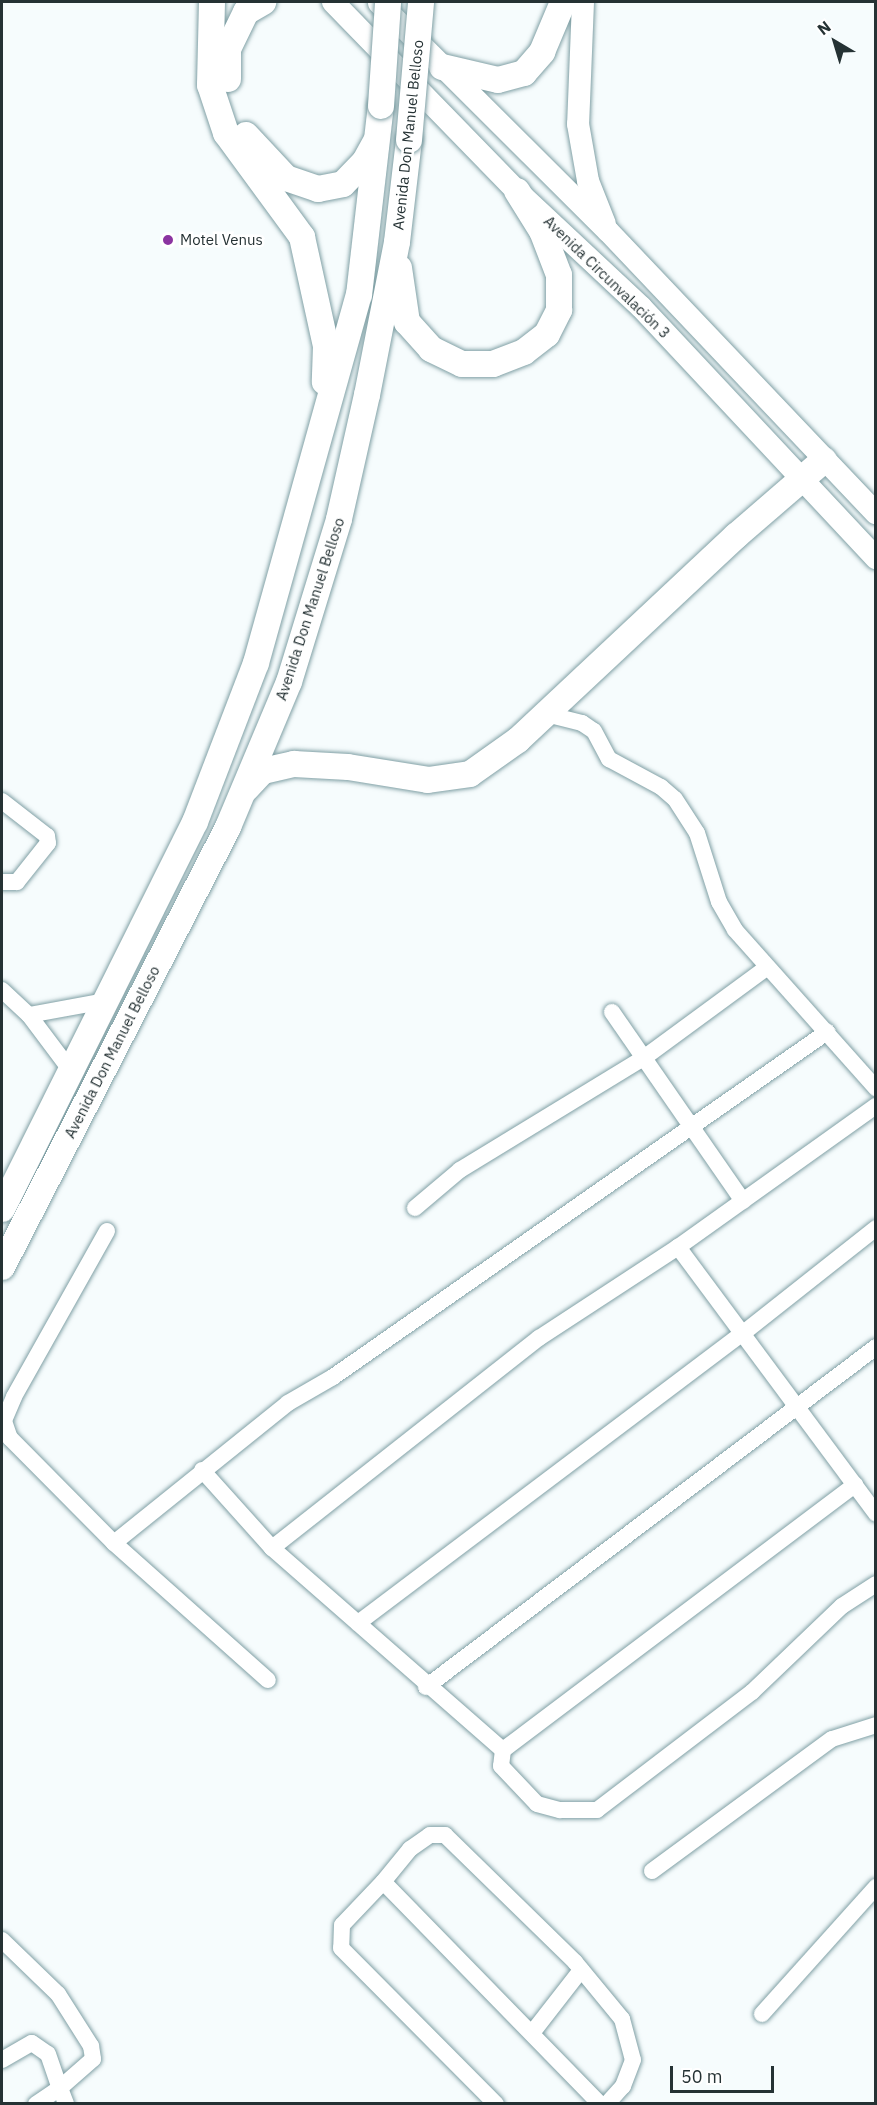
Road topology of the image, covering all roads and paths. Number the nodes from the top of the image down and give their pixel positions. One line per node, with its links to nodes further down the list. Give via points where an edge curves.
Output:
1 (212, 2): 14 (main road, via 210,85 226,133 302,237 326,346)
2 (263, 2): 10 (main road, via 246,12 228,49 227,98 250,144 286,178 318,189 343,184 365,161)
3 (333, 2): 11 (main road, Avenida Circunvalación 3)
4 (377, 2): 9 (main road, Avenida Circunvalación 3)
5 (388, 2): 10 (main road, Avenida Don Manuel Belloso, bridge)
6 (421, 2): 13 (main road, Avenida Don Manuel Belloso, bridge)
7 (563, 2): 9 (main road, via 542,52 524,73 498,81)
8 (583, 2): 12 (main road, via 578,124 588,181)
9 (442, 68): 12 (main road, Avenida Circunvalación 3)
10 (380, 133): 14 (main road, Avenida Don Manuel Belloso, via 359,295)
11 (518, 191): 13 (main road, via 542,231 559,275 559,310 547,334 524,352 493,364 462,364 431,349 407,322); 16 (main road, Avenida Circunvalación 3, via 640,307)
12 (608, 231): 15 (main road, Avenida Circunvalación 3)
13 (397, 242): 20 (main road, Avenida Don Manuel Belloso, via 339,519 290,682)
14 (322, 435): 25 (main road, Avenida Don Manuel Belloso, via 256,663 195,822)
15 (824, 460): 16 (main road); 17 (main road, Avenida Circunvalación 3)
16 (803, 481): 18 (main road, Avenida Circunvalación 3); 19 (main road, via 736,536)
17 (876, 513)
18 (876, 558)
19 (546, 714): 20 (main road, via 518,740 470,774 429,780 348,767 294,764 263,771); 23 (street, via 582,723 594,731 609,759 662,787 675,799 697,833 719,902)
20 (244, 790): 40 (main road, Avenida Don Manuel Belloso)
21 (2, 801): 22 (street, via 47,836 48,843 16,882)
22 (2, 882)
23 (766, 968): 28 (street); 29 (street)
24 (2, 990): 27 (street)
25 (105, 1001): 27 (street); 30 (main road, Avenida Don Manuel Belloso)
26 (612, 1012): 29 (street)
27 (29, 1015): 30 (street)
28 (827, 1032): 31 (street); 33 (street)
29 (645, 1057): 33 (street); 35 (street, via 460,1170)
30 (71, 1071): 36 (main road, Avenida Don Manuel Belloso)
31 (876, 1088)
32 (876, 1106): 34 (street)
33 (693, 1127): 34 (street); 44 (street, via 333,1377 288,1403)
34 (743, 1201): 39 (street)
35 (415, 1208)
36 (2, 1209)
37 (876, 1227): 41 (street)
38 (107, 1231): 47 (street, via 4,1421 10,1438)
39 (678, 1247): 41 (street); 48 (street, via 539,1338)
40 (2, 1267)
41 (742, 1334): 43 (street); 50 (street)
42 (876, 1347): 43 (street)
43 (799, 1408): 45 (street); 52 (street)
44 (202, 1470): 47 (street); 48 (street)
45 (855, 1485): 46 (street); 54 (street)
46 (876, 1514)
47 (114, 1543): 51 (street)
48 (273, 1548): 50 (street)
49 (876, 1584): 54 (street, via 842,1606 752,1692 597,1810 560,1810 537,1804 501,1766)
50 (358, 1623): 52 (street)
51 (268, 1680)
52 (426, 1687): 54 (street)
53 (876, 1725): 55 (street, via 832,1739)
54 (503, 1750)
55 (652, 1871)
56 (383, 1882): 59 (street, via 410,1849 430,1835 445,1835); 61 (street); 65 (street, via 342,1925 341,1948)
57 (876, 1887): 60 (street)
58 (2, 1940): 63 (street, via 58,1994 91,2046 93,2059)
59 (581, 1970): 61 (street); 67 (street, via 622,2019 631,2043 633,2060 623,2086)
60 (762, 2014)
61 (532, 2033): 66 (street)
62 (2, 2060): 63 (street, via 24,2045 40,2046 53,2064)
63 (63, 2096): 64 (street)
64 (36, 2103)
65 (496, 2103)
66 (600, 2103)
67 (607, 2103)

